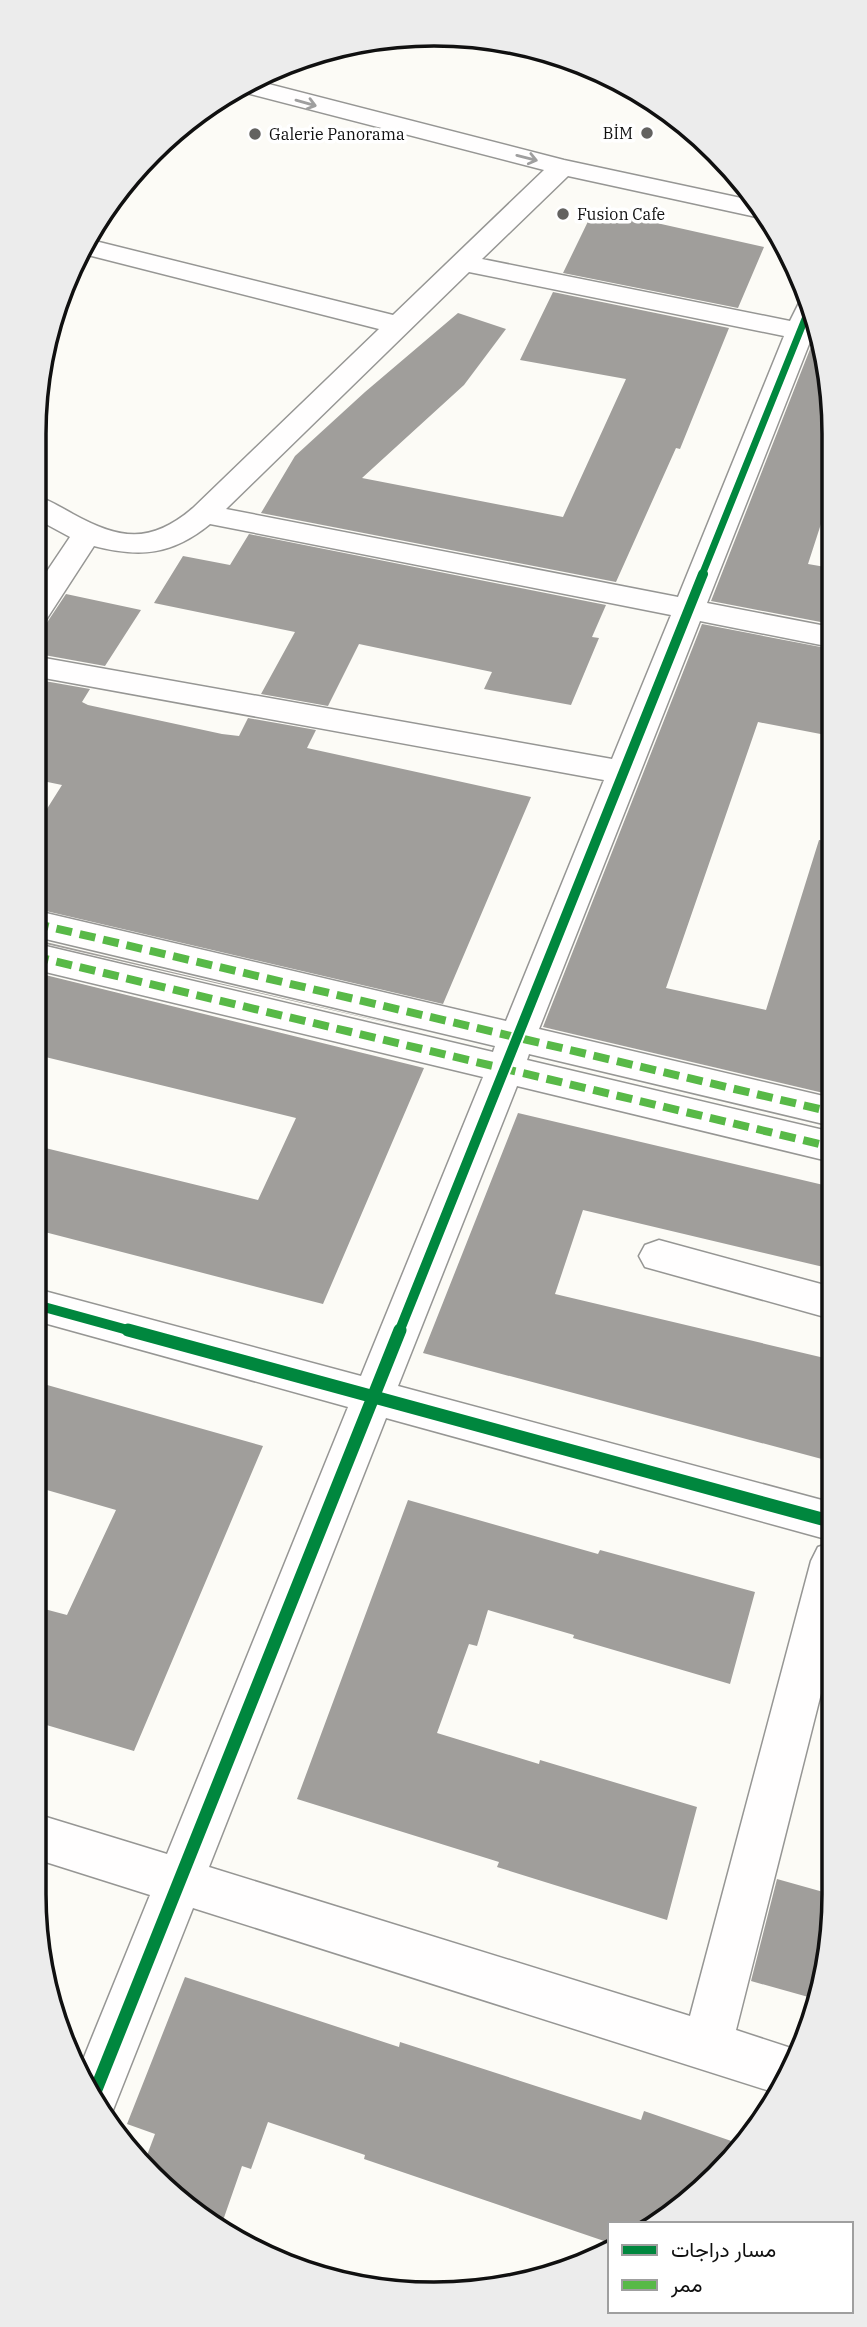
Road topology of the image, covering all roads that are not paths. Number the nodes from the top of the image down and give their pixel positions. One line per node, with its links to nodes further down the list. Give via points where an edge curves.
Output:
1 (287, 74): 4 (street)
2 (257, 89): 3 (street, one-way to 3)
3 (562, 167): 5 (street); 7 (street)
4 (727, 180)
5 (748, 206)
6 (93, 248): 8 (street)
7 (462, 262): 8 (street); 9 (street)
8 (398, 325): 11 (street)
9 (806, 336): 14 (street)
10 (46, 511): 12 (street)
11 (204, 514): 12 (street, via 177,534 149,544); 14 (street)
12 (88, 534): 13 (street)
13 (46, 597)
14 (689, 610): 15 (street); 17 (street)
15 (822, 636)
16 (46, 668): 17 (street)
17 (624, 772): 20 (street)
18 (46, 927): 20 (street)
19 (46, 960): 20 (street)
20 (511, 1053): 21 (street); 22 (street); 26 (street)
21 (822, 1110)
22 (822, 1144)
23 (659, 1256): 24 (street)
24 (822, 1300)
25 (46, 1308): 26 (street)
26 (373, 1396): 27 (street); 30 (street)
27 (822, 1519)
28 (822, 1603): 31 (street)
29 (46, 1839): 30 (street)
30 (180, 1880): 31 (street); 33 (street)
31 (707, 2045): 32 (street)
32 (779, 2068)
33 (97, 2088)

